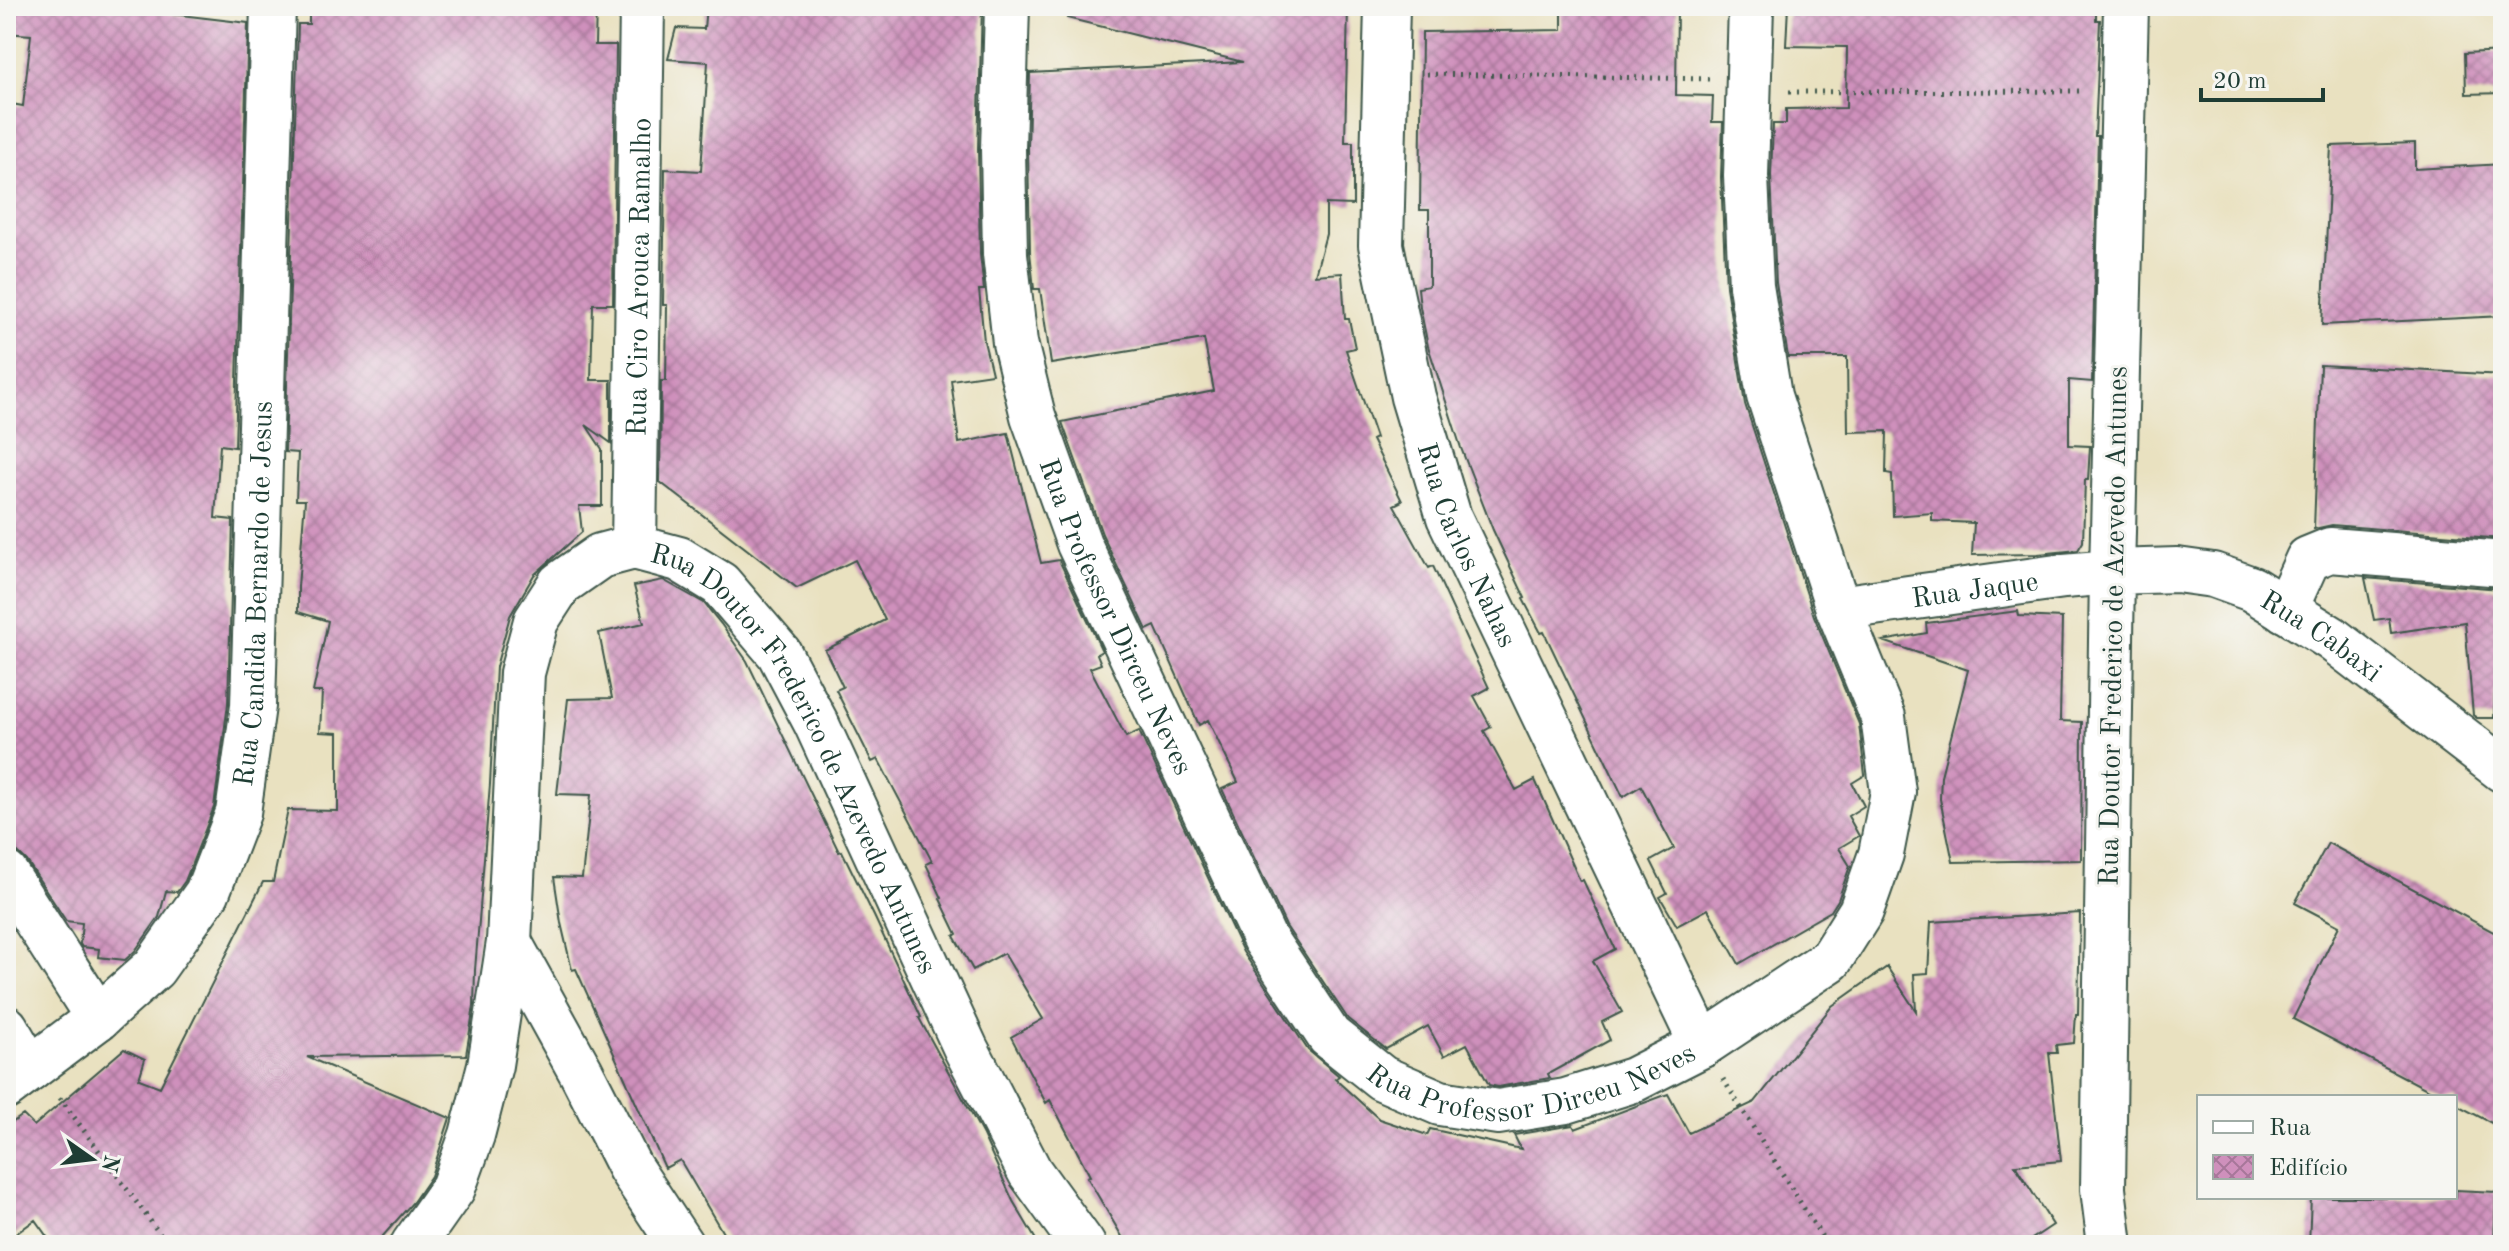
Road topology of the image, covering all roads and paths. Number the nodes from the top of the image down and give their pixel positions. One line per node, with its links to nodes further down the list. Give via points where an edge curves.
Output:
1 (273, 6): 18 (street, Rua Candida Bernardo de Jesus, via 253,706 238,813 207,893 154,968)
2 (642, 6): 10 (street, Rua Ciro Arouca Ramalho)
3 (1007, 6): 20 (street, Rua Professor Dirceu Neves, via 1005,254 1015,343 1033,416 1079,544 1264,938 1329,1036 1382,1078 1440,1103 1498,1112 1566,1101 1633,1080)
4 (1387, 6): 7 (street, Rua Carlos Nahas)
5 (1751, 6): 8 (street, Rua Professor Dirceu Neves)
6 (2126, 6): 9 (street, Rua Doutor Frederico de Azevedo Antunes)
7 (1385, 74): 8 (path); 20 (street, Rua Carlos Nahas, via 1381,245 1413,397 1449,517)
8 (1749, 86): 9 (path); 13 (street, Rua Professor Dirceu Neves, via 1751,286 1769,396)
9 (2124, 90): 12 (street, Rua Doutor Frederico de Azevedo Antunes)
10 (634, 547): 17 (street, Rua Doutor Frederico de Azevedo Antunes, via 600,556 560,584 536,621 522,673); 25 (street, Rua Doutor Frederico de Azevedo Antunes, via 679,559 720,584 779,653 966,1049 1030,1172)
11 (2503, 564): 14 (street, via 2330,550 2308,559)
12 (2112, 572): 13 (street, Rua Jaque); 14 (street, Rua Cabaxi, via 2213,575 2252,589); 27 (street, Rua Doutor Frederico de Azevedo Antunes, via 2103,1189)
13 (1838, 608): 20 (street, Rua Professor Dirceu Neves, via 1883,717 1893,792 1881,854 1861,911 1830,960)
14 (2285, 610): 15 (street, Rua Cabaxi, via 2331,638)
15 (2503, 770)
16 (6, 874): 18 (street)
17 (509, 942): 23 (street, Rua Doutor Frederico de Azevedo Antunes, via 490,1065 472,1135 453,1188); 24 (street, via 630,1168)
18 (98, 1018): 21 (street, Rua Candida Bernardo de Jesus)
19 (6, 1028): 21 (street)
20 (1702, 1045): 26 (path)
21 (24, 1074): 22 (path)
22 (168, 1245)
23 (413, 1245)
24 (681, 1245)
25 (1083, 1245)
26 (1827, 1245)
27 (2110, 1245)

